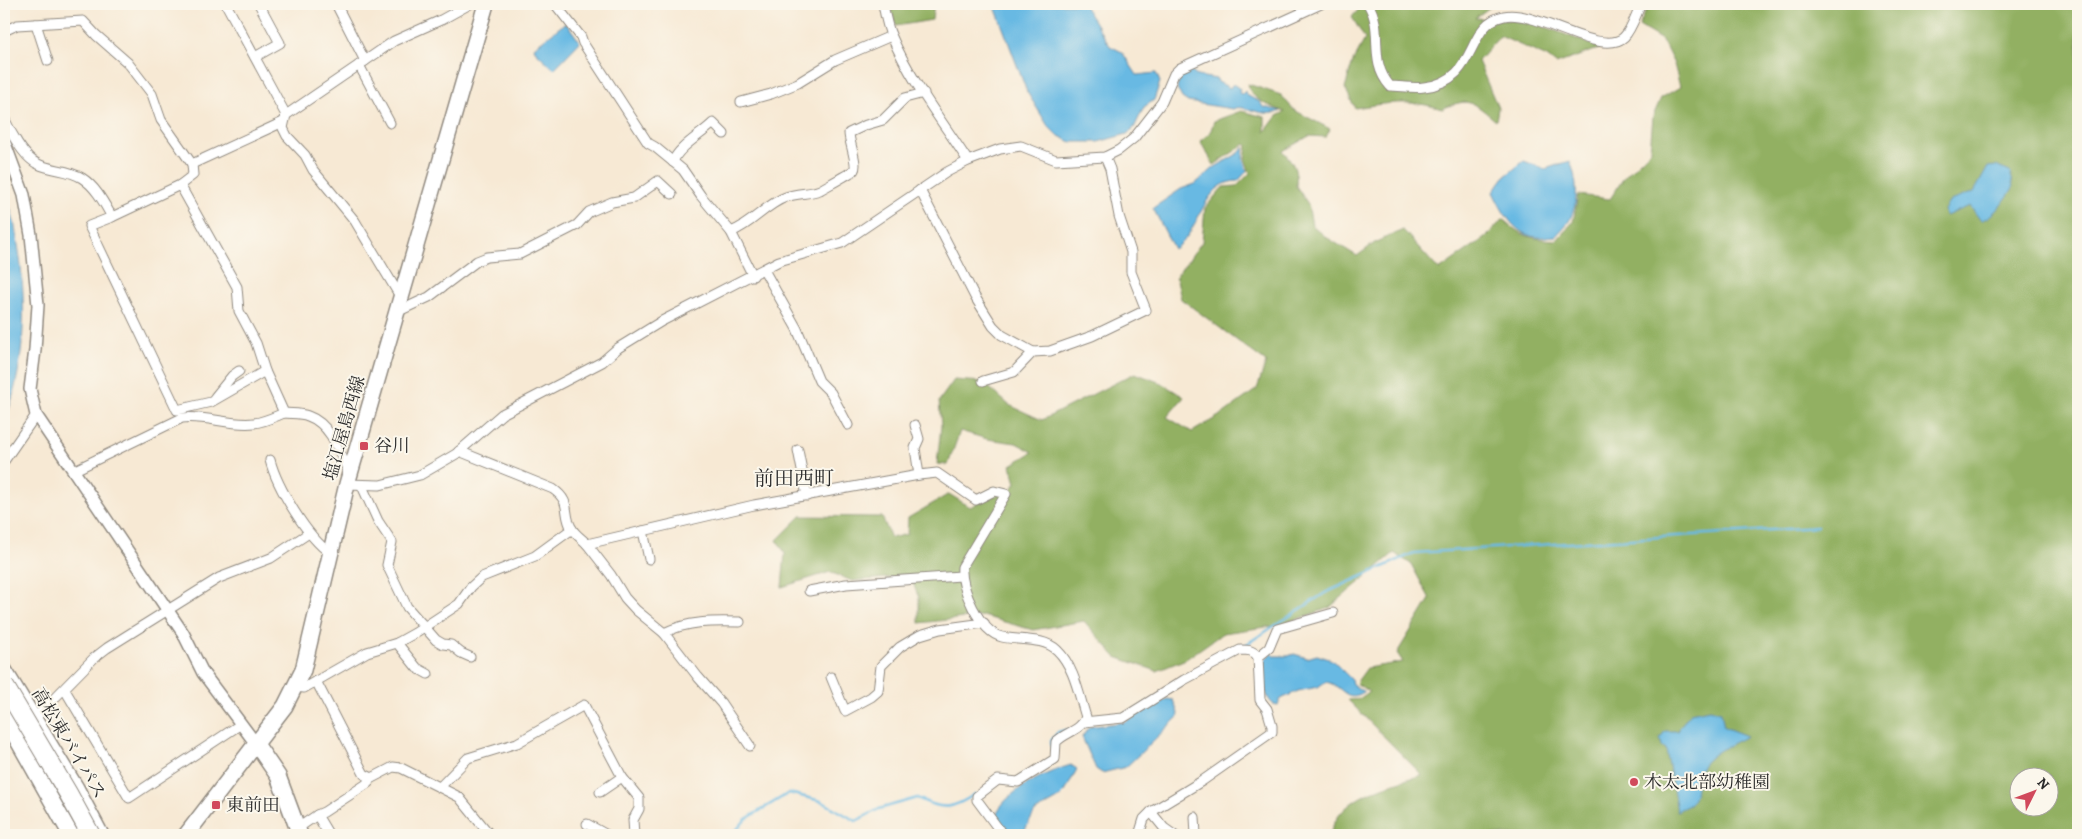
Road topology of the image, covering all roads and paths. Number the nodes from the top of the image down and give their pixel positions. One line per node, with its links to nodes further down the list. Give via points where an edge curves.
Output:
1 (226, 4): 14 (street)
2 (259, 4): 14 (street, via 280,43)
3 (336, 4): 16 (street)
4 (470, 4): 16 (street, via 394,40)
5 (486, 4): 35 (main road, 塩江屋島西線)
6 (555, 4): 26 (street, via 581,37 642,136)
7 (883, 4): 13 (street)
8 (1321, 4): 24 (street, via 1180,68 1162,102 1134,138)
9 (1368, 4): 10 (street, via 1377,27 1376,55 1383,78 1390,86 1424,87 1449,79 1464,65 1482,28 1491,20 1505,15 1530,17 1596,41 1614,42 1628,32)
10 (1641, 4)
11 (36, 24): 12 (street, via 17,25); 15 (street); 27 (street, via 83,21 128,63 152,94 162,120)
12 (4, 31)
13 (891, 36): 17 (street); 18 (street, via 835,60 798,84)
14 (255, 57): 20 (street)
15 (48, 61)
16 (362, 63): 20 (street); 21 (street)
17 (924, 93): 25 (street); 32 (street, via 905,98 883,120 849,133 856,164 849,174 820,190 786,197)
18 (741, 102)
19 (4, 118): 31 (street, via 16,142 36,164 82,178 94,188)
20 (285, 119): 27 (street); 35 (street, via 283,128 287,136 354,221)
21 (390, 123)
22 (724, 134): 26 (street, via 713,123 678,151)
23 (4, 141): 42 (street, via 24,195 31,235 38,305 30,389)
24 (1104, 157): 25 (street, via 1056,160 1021,146 1000,149); 36 (street, via 1131,252 1131,272 1146,310 1092,336 1050,351)
25 (968, 161): 29 (street)
26 (673, 162): 32 (street, via 683,170)
27 (192, 164): 28 (street, via 193,175)
28 (180, 185): 31 (street); 38 (street, via 237,287 239,311 256,343)
29 (920, 190): 33 (street, via 842,243 779,261); 36 (street, via 993,326 1002,335)
30 (672, 194): 35 (street, via 658,181 634,198 612,202 589,212 577,225 520,254 486,257 429,297)
31 (112, 217): 40 (street, via 89,226 176,410)
32 (731, 232): 34 (street)
33 (764, 270): 34 (street); 44 (street, via 797,329 819,381 831,393)
34 (753, 276): 47 (street, via 662,321 618,348 602,362 502,414)
35 (399, 306): 52 (main road, 塩江屋島西線)
36 (1033, 352): 39 (street, via 1014,372)
37 (239, 371): 40 (street)
38 (265, 371): 40 (street); 41 (street)
39 (984, 381)
40 (212, 402): 43 (street)
41 (284, 414): 43 (street, via 253,423 194,416); 52 (street, via 310,416 324,428 334,440)
42 (36, 415): 49 (street); 51 (street)
43 (182, 418): 51 (street)
44 (848, 425)
45 (915, 425): 50 (street, via 919,439 915,448)
46 (798, 450): 53 (street)
47 (459, 451): 52 (street, via 420,475 388,484); 54 (street, via 554,489 567,504)
48 (270, 460): 56 (street, via 275,476)
49 (4, 461)
50 (919, 474): 53 (street); 60 (street, via 937,473 976,500 994,491 1006,494 962,567)
51 (76, 475): 62 (street)
52 (353, 482): 58 (main road, 塩江屋島西線); 66 (street, via 392,542 388,565 407,607)
53 (807, 496): 55 (street)
54 (572, 529): 57 (street); 66 (street, via 534,556 482,577 459,604)
55 (643, 531): 57 (street); 59 (street)
56 (309, 533): 58 (street); 62 (street, via 270,558 219,578)
57 (587, 544): 67 (street, via 625,598)
58 (330, 553): 76 (main road, 塩江屋島西線, via 308,651)
59 (649, 559)
60 (961, 576): 61 (street, via 846,584); 65 (street, via 971,604)
61 (809, 591)
62 (167, 611): 77 (street, via 94,658); 81 (street, via 183,633 203,672)
63 (1333, 614): 70 (street, via 1277,629 1269,648)
64 (740, 622): 67 (street, via 677,626)
65 (984, 623): 73 (street, via 940,629 920,635 900,647 881,666 878,691 845,711); 82 (street, via 1000,636 1045,643 1057,650 1071,670 1086,717)
66 (425, 626): 68 (street); 69 (street, via 436,640)
67 (664, 633): 85 (street, via 721,703)
68 (397, 644): 72 (street, via 417,668); 74 (street, via 372,651)
69 (470, 657)
70 (1258, 657): 82 (street, via 1254,652 1240,650 1122,718); 90 (street, via 1260,700 1267,709 1272,732)
71 (4, 670): 80 (main road, 高松東バイパス)
72 (428, 674)
73 (831, 677)
74 (316, 681): 76 (street, via 304,688); 86 (street)
75 (4, 685): 97 (highway, bridge)
76 (295, 687): 84 (main road, 塩江屋島西線, via 286,706)
77 (65, 690): 80 (street); 81 (street, via 130,798)
78 (4, 707): 96 (highway)
79 (4, 716): 83 (main road)
80 (34, 719): 83 (street); 98 (main road, 高松東バイパス)
81 (242, 724): 84 (street)
82 (1080, 726): 104 (street, via 1056,742 1055,759 1049,764 1018,782 998,780 977,796)
83 (9, 734): 95 (main road)
84 (256, 744): 94 (main road, via 278,776); 99 (main road, 塩江屋島西線)
85 (750, 746)
86 (368, 777): 88 (street, via 397,766); 91 (street, via 368,783)
87 (622, 777): 88 (street, via 584,705 517,743 468,758); 89 (street); 103 (street, via 639,798 639,809 633,820)
88 (443, 784): 101 (street, via 459,797)
89 (600, 792)
90 (1151, 812): 105 (street, via 1144,819); 106 (street)
91 (316, 816): 94 (street); 100 (street)
92 (1195, 818): 107 (street)
93 (586, 824): 102 (street)
94 (299, 832)
95 (71, 835)
96 (78, 835)
97 (91, 835)
98 (101, 835)
99 (186, 835)
100 (329, 835)
101 (490, 835)
102 (607, 835)
103 (634, 835)
104 (1003, 835)
105 (1139, 835)
106 (1174, 835)
107 (1196, 835)

